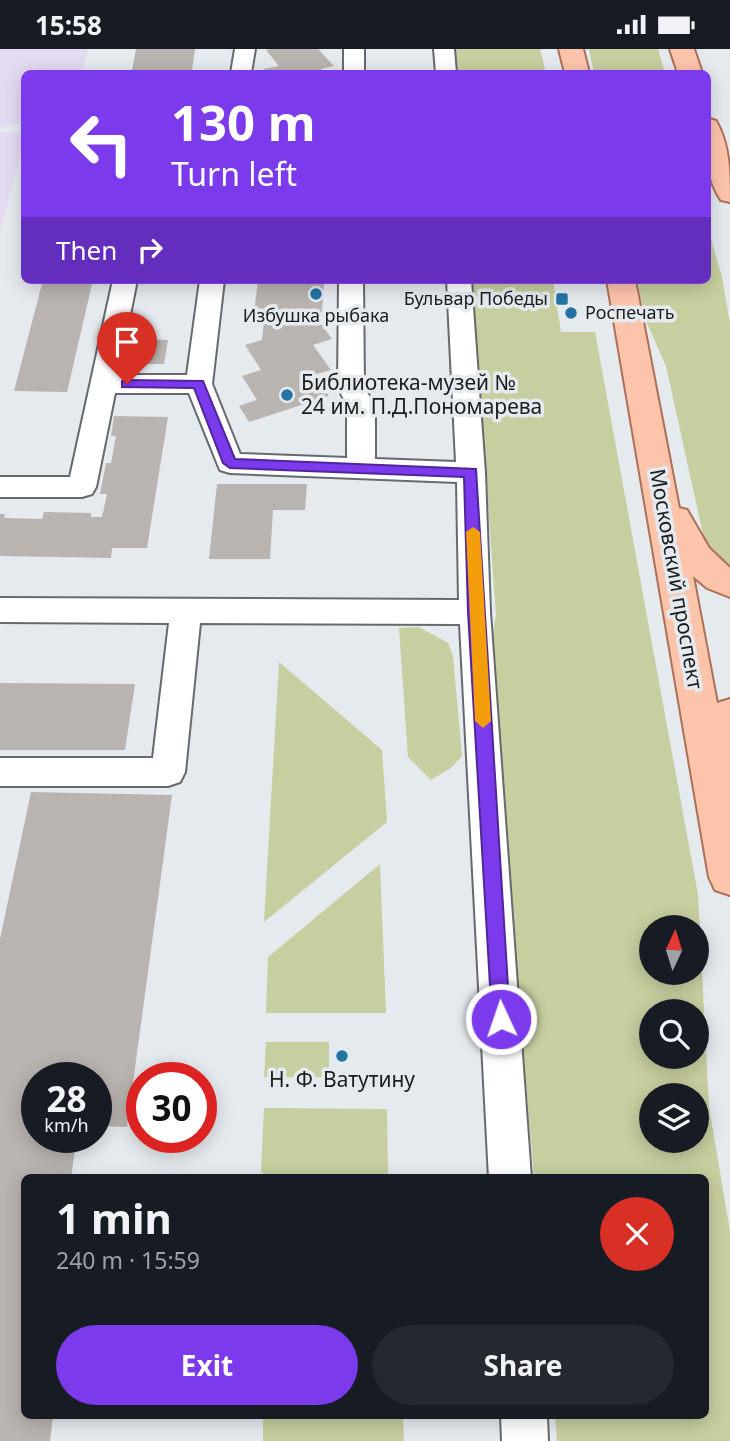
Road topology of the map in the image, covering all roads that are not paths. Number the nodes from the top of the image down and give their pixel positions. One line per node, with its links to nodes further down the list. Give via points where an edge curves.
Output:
1 (245, 49): 6 (street)
2 (354, 49): 7 (street)
3 (444, 49): 8 (street)
4 (571, 49): 9 (main road)
5 (682, 49): 10 (main road)
6 (242, 70)
7 (354, 70)
8 (446, 70)
9 (576, 70)
10 (689, 70)
11 (711, 138): 12 (main road)
12 (730, 194)
13 (124, 284): 18 (street)
14 (212, 284): 19 (street)
15 (351, 284): 20 (street, via 351,387 361,406)
16 (459, 284): 21 (street)
17 (622, 284): 23 (main road, Московский проспект)
18 (103, 384): 19 (street); 22 (street, via 82,487)
19 (199, 384): 20 (street, via 230,463)
20 (361, 468): 21 (street)
21 (471, 473): 27 (street)
22 (0, 487)
23 (660, 492): 24 (main road, via 698,562); 30 (main road, Московский проспект)
24 (730, 584)
25 (0, 610): 26 (street)
26 (186, 611): 27 (street); 29 (street, via 168,772)
27 (475, 612): 32 (street)
28 (730, 713): 30 (main road)
29 (0, 772)
30 (719, 816): 31 (main road, Московский проспект)
31 (730, 877)
32 (510, 1174)
33 (524, 1419): 34 (street)
34 (526, 1441)

